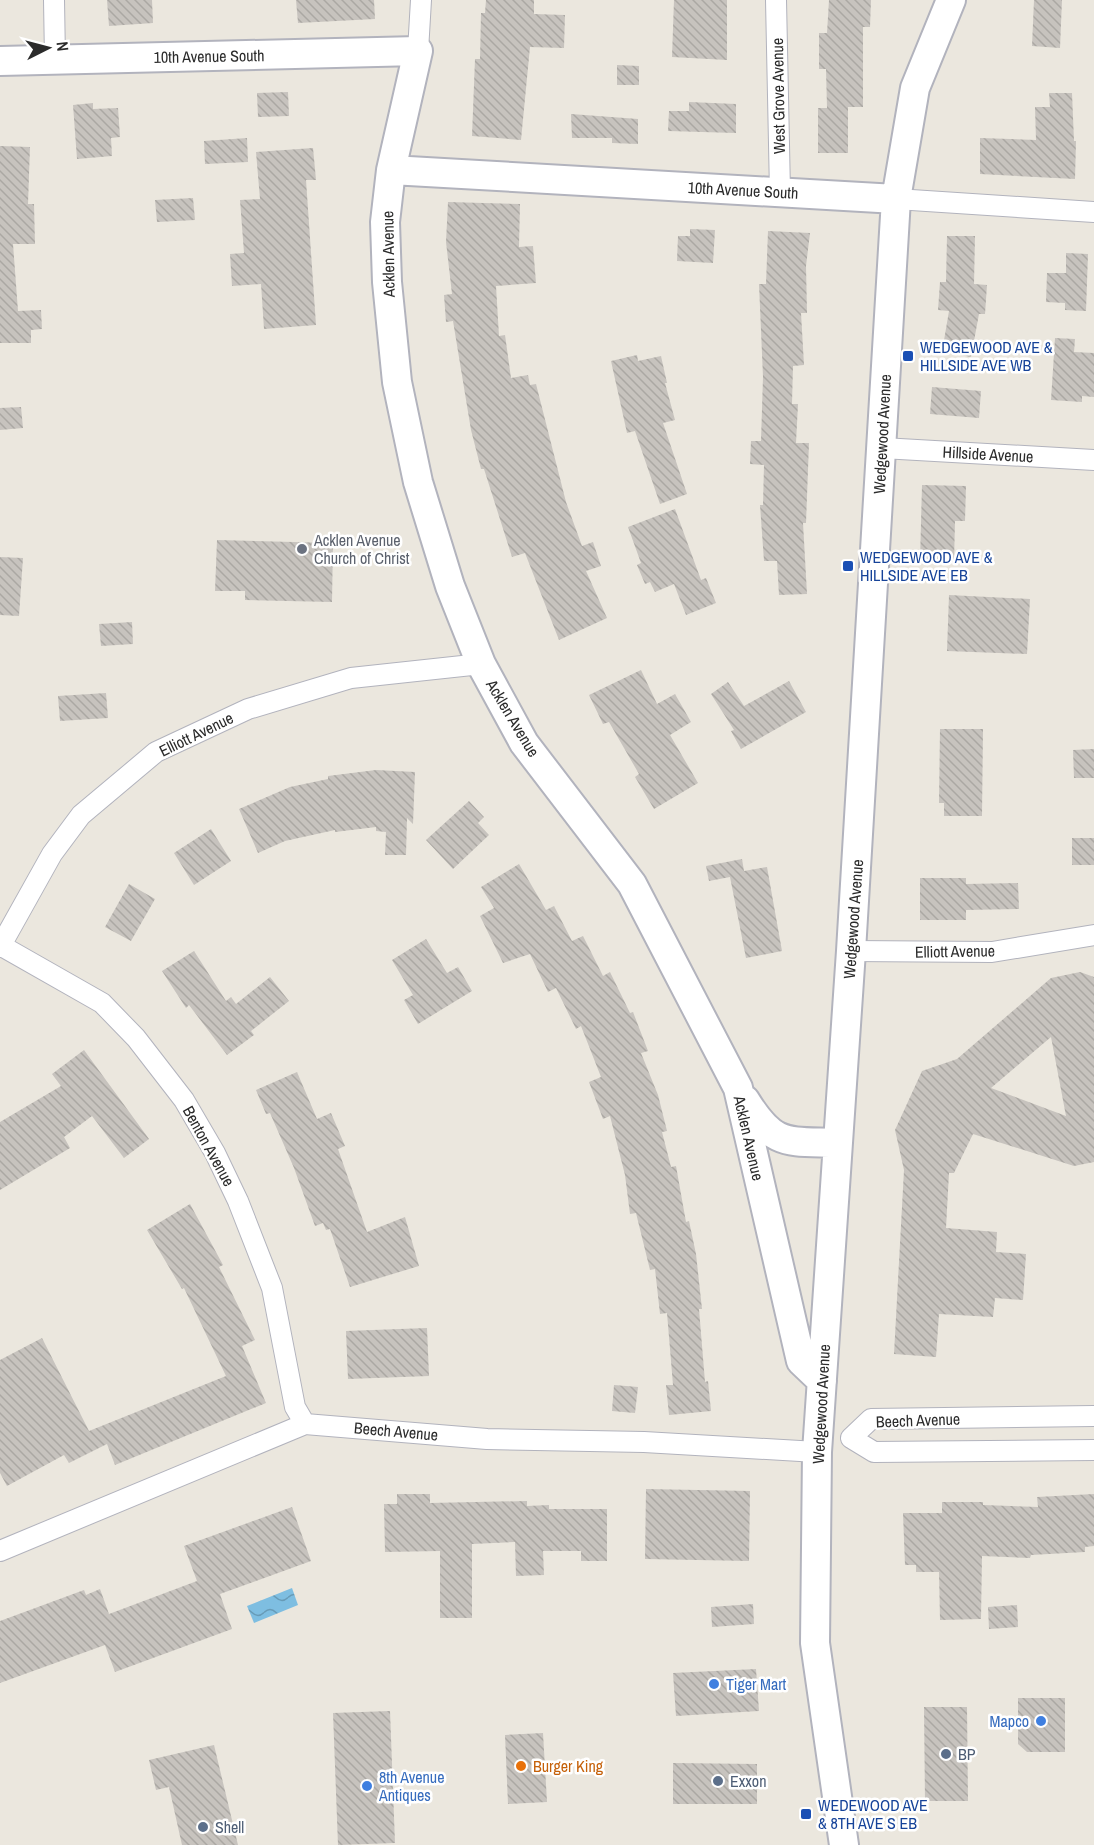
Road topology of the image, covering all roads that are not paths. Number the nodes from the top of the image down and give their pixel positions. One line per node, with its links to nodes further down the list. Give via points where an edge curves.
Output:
1 (54, 0): 6 (street)
2 (421, 0): 5 (street, Acklen Avenue)
3 (776, 0): 9 (street, West Grove Avenue)
4 (951, 0): 10 (street, Wedgewood Avenue, via 915,88)
5 (418, 51): 6 (street, 10th Avenue South); 8 (street, Acklen Avenue)
6 (55, 59): 7 (street, 10th Avenue South)
7 (0, 61)
8 (391, 170): 9 (street, 10th Avenue South); 14 (street, Acklen Avenue, via 385,222 397,382 418,482 450,586)
9 (780, 192): 10 (street, 10th Avenue South)
10 (896, 199): 11 (street, 10th Avenue South); 12 (street, Wedgewood Avenue)
11 (1094, 212)
12 (882, 448): 13 (street, Hillside Avenue); 17 (street, Wedgewood Avenue)
13 (1094, 460)
14 (481, 664): 16 (street, Elliott Avenue, via 351,678 249,709 156,752 81,815 52,854); 18 (street, Acklen Avenue, via 524,742 632,884)
15 (1094, 935): 17 (street, Elliott Avenue, via 992,952)
16 (0, 946): 22 (street, Benton Avenue, via 102,1004 136,1038 184,1100 238,1201 272,1288 295,1407)
17 (851, 951): 19 (street, Wedgewood Avenue)
18 (738, 1088): 19 (street, via 758,1120 782,1140); 20 (street, Acklen Avenue, via 801,1361)
19 (837, 1143): 20 (street, Wedgewood Avenue)
20 (822, 1382): 24 (street, Wedgewood Avenue)
21 (1094, 1416): 23 (street, Beech Avenue, via 871,1419)
22 (304, 1424): 24 (street, Beech Avenue, via 487,1439); 26 (street, Beech Avenue)
23 (851, 1438): 24 (street, Beech Avenue); 25 (street, Beech Avenue, via 874,1452)
24 (818, 1445): 27 (street, Wedgewood Avenue, via 815,1642)
25 (1094, 1450)
26 (0, 1551)
27 (844, 1845)

